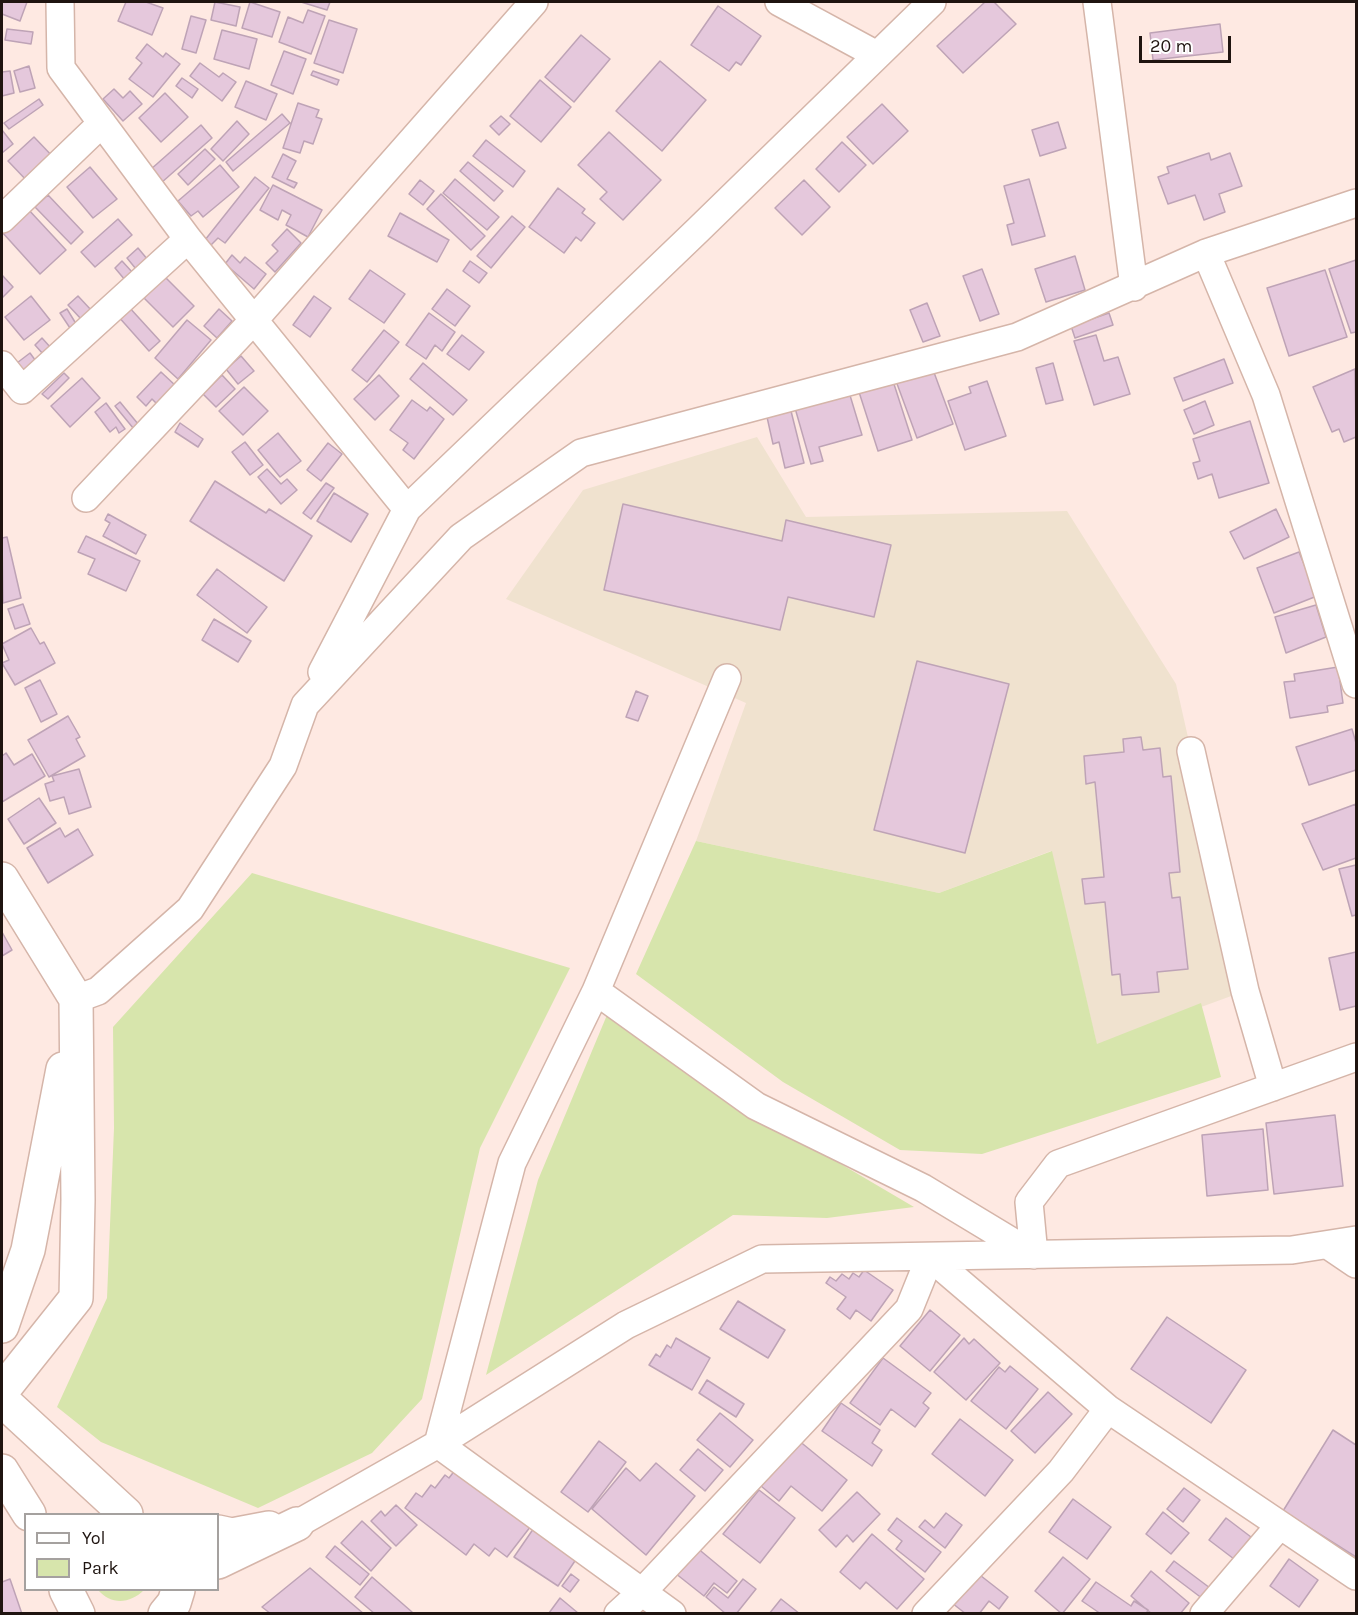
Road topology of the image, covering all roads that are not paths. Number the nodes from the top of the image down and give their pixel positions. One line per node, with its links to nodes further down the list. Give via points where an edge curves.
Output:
1 (60, 2): 7 (street, via 60,68)
2 (534, 2): 13 (street)
3 (779, 2): 6 (street)
4 (932, 2): 6 (street)
5 (1097, 2): 12 (street)
6 (878, 54): 16 (street)
7 (102, 123): 9 (street); 10 (street)
8 (1356, 203): 11 (street)
9 (2, 219)
10 (188, 239): 13 (street); 14 (street, via 22,390)
11 (1206, 254): 12 (street); 18 (street, via 1266,395)
12 (1134, 287): 19 (street, via 1017,337 581,453 461,537)
13 (253, 321): 15 (street); 16 (street)
14 (2, 365)
15 (86, 498)
16 (407, 509): 19 (street)
17 (727, 678): 22 (street)
18 (1356, 684)
19 (305, 705): 23 (street, via 283,766 190,909 98,991)
20 (1191, 751): 25 (street, via 1245,991)
21 (2, 879): 23 (street)
22 (596, 991): 28 (street, via 756,1106 923,1188); 35 (street, via 512,1163)
23 (76, 999): 31 (street, via 28,1250); 32 (street, via 76,1298)
24 (1356, 1057): 25 (street)
25 (1273, 1087): 28 (street, via 1058,1164 1029,1202)
26 (1356, 1240): 27 (street)
27 (1328, 1245): 28 (street, via 1292,1250); 30 (street)
28 (1034, 1255): 29 (street)
29 (930, 1257): 34 (street); 35 (street, via 762,1259 626,1324); 43 (street, via 909,1309)
30 (1356, 1264)
31 (2, 1326)
32 (2, 1391)
33 (2, 1400): 36 (street)
34 (1108, 1409): 38 (street); 47 (street, via 1061,1471)
35 (438, 1444): 37 (street); 43 (street)
36 (124, 1513)
37 (297, 1524): 39 (street, via 232,1534); 40 (street)
38 (1280, 1525): 41 (street); 48 (street)
39 (219, 1532)
40 (219, 1562)
41 (1356, 1576)
42 (66, 1591): 44 (street)
43 (642, 1592): 45 (street); 46 (street)
44 (77, 1613)
45 (618, 1614)
46 (672, 1614)
47 (927, 1614)
48 (1204, 1614)

